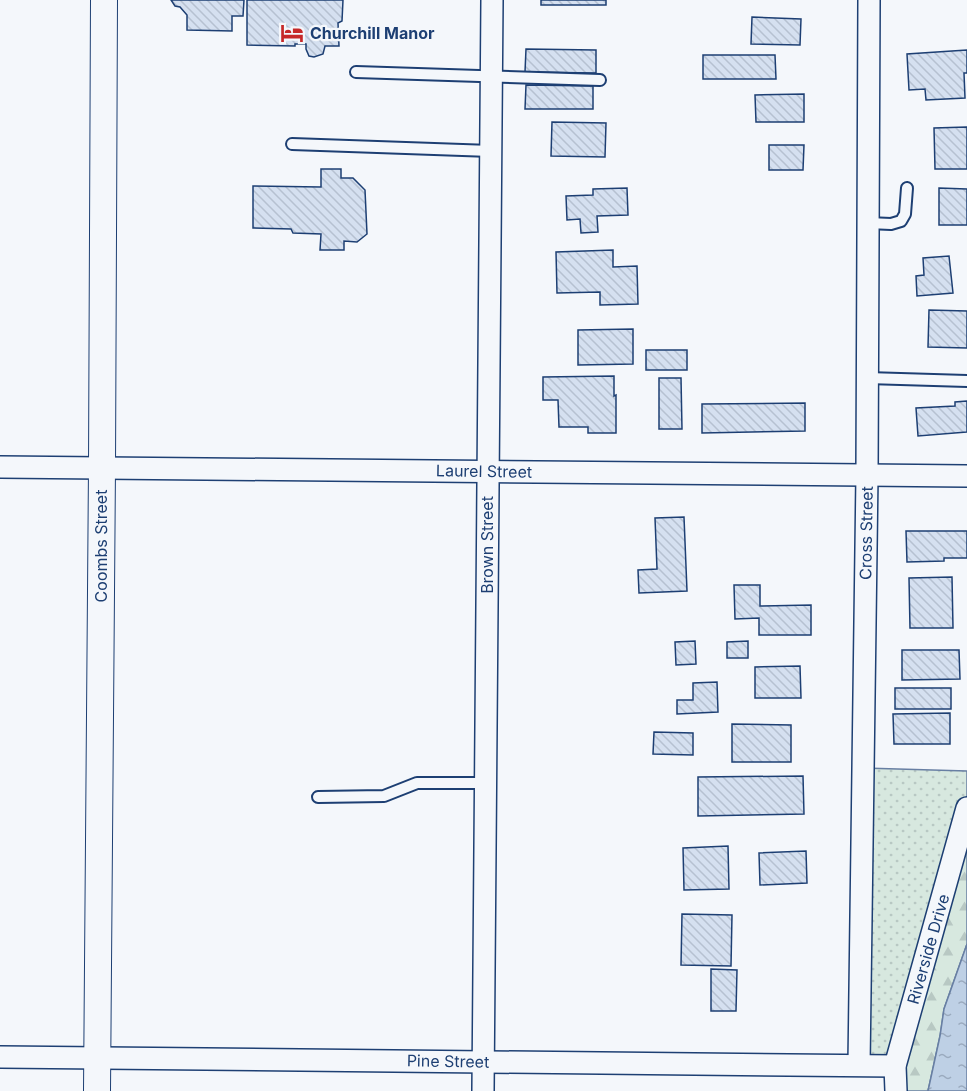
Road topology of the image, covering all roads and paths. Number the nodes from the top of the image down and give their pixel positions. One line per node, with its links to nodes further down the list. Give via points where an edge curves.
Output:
1 (104, 0): 14 (street, Coombs Street)
2 (492, 0): 5 (street, Brown Street)
3 (869, 0): 10 (street, Cross Street)
4 (356, 72): 5 (lane)
5 (492, 76): 6 (lane); 8 (street, Brown Street)
6 (600, 80)
7 (292, 144): 8 (lane)
8 (491, 151): 15 (street, Brown Street)
9 (907, 188): 10 (lane, via 901,221)
10 (868, 223): 11 (street, Cross Street)
11 (867, 378): 12 (lane); 16 (street, Cross Street)
12 (967, 381)
13 (0, 467): 14 (street, Laurel Street)
14 (102, 467): 15 (street, Laurel Street); 22 (street, Coombs Street)
15 (488, 471): 16 (street, Laurel Street); 18 (street, Brown Street)
16 (867, 475): 17 (street, Laurel Street); 24 (street, Cross Street)
17 (967, 476)
18 (485, 783): 19 (lane, via 417,783 384,796); 23 (street, Brown Street)
19 (318, 797)
20 (967, 808): 25 (street, Riverside Drive)
21 (0, 1057): 22 (street, Pine Street)
22 (98, 1058): 23 (street, Pine Street); 26 (street, Coombs Street)
23 (483, 1062): 24 (street, Pine Street); 27 (street, Brown Street)
24 (859, 1065): 25 (street, Pine Street)
25 (895, 1066): 28 (street, Riverside Drive)
26 (98, 1091)
27 (483, 1091)
28 (896, 1091)

